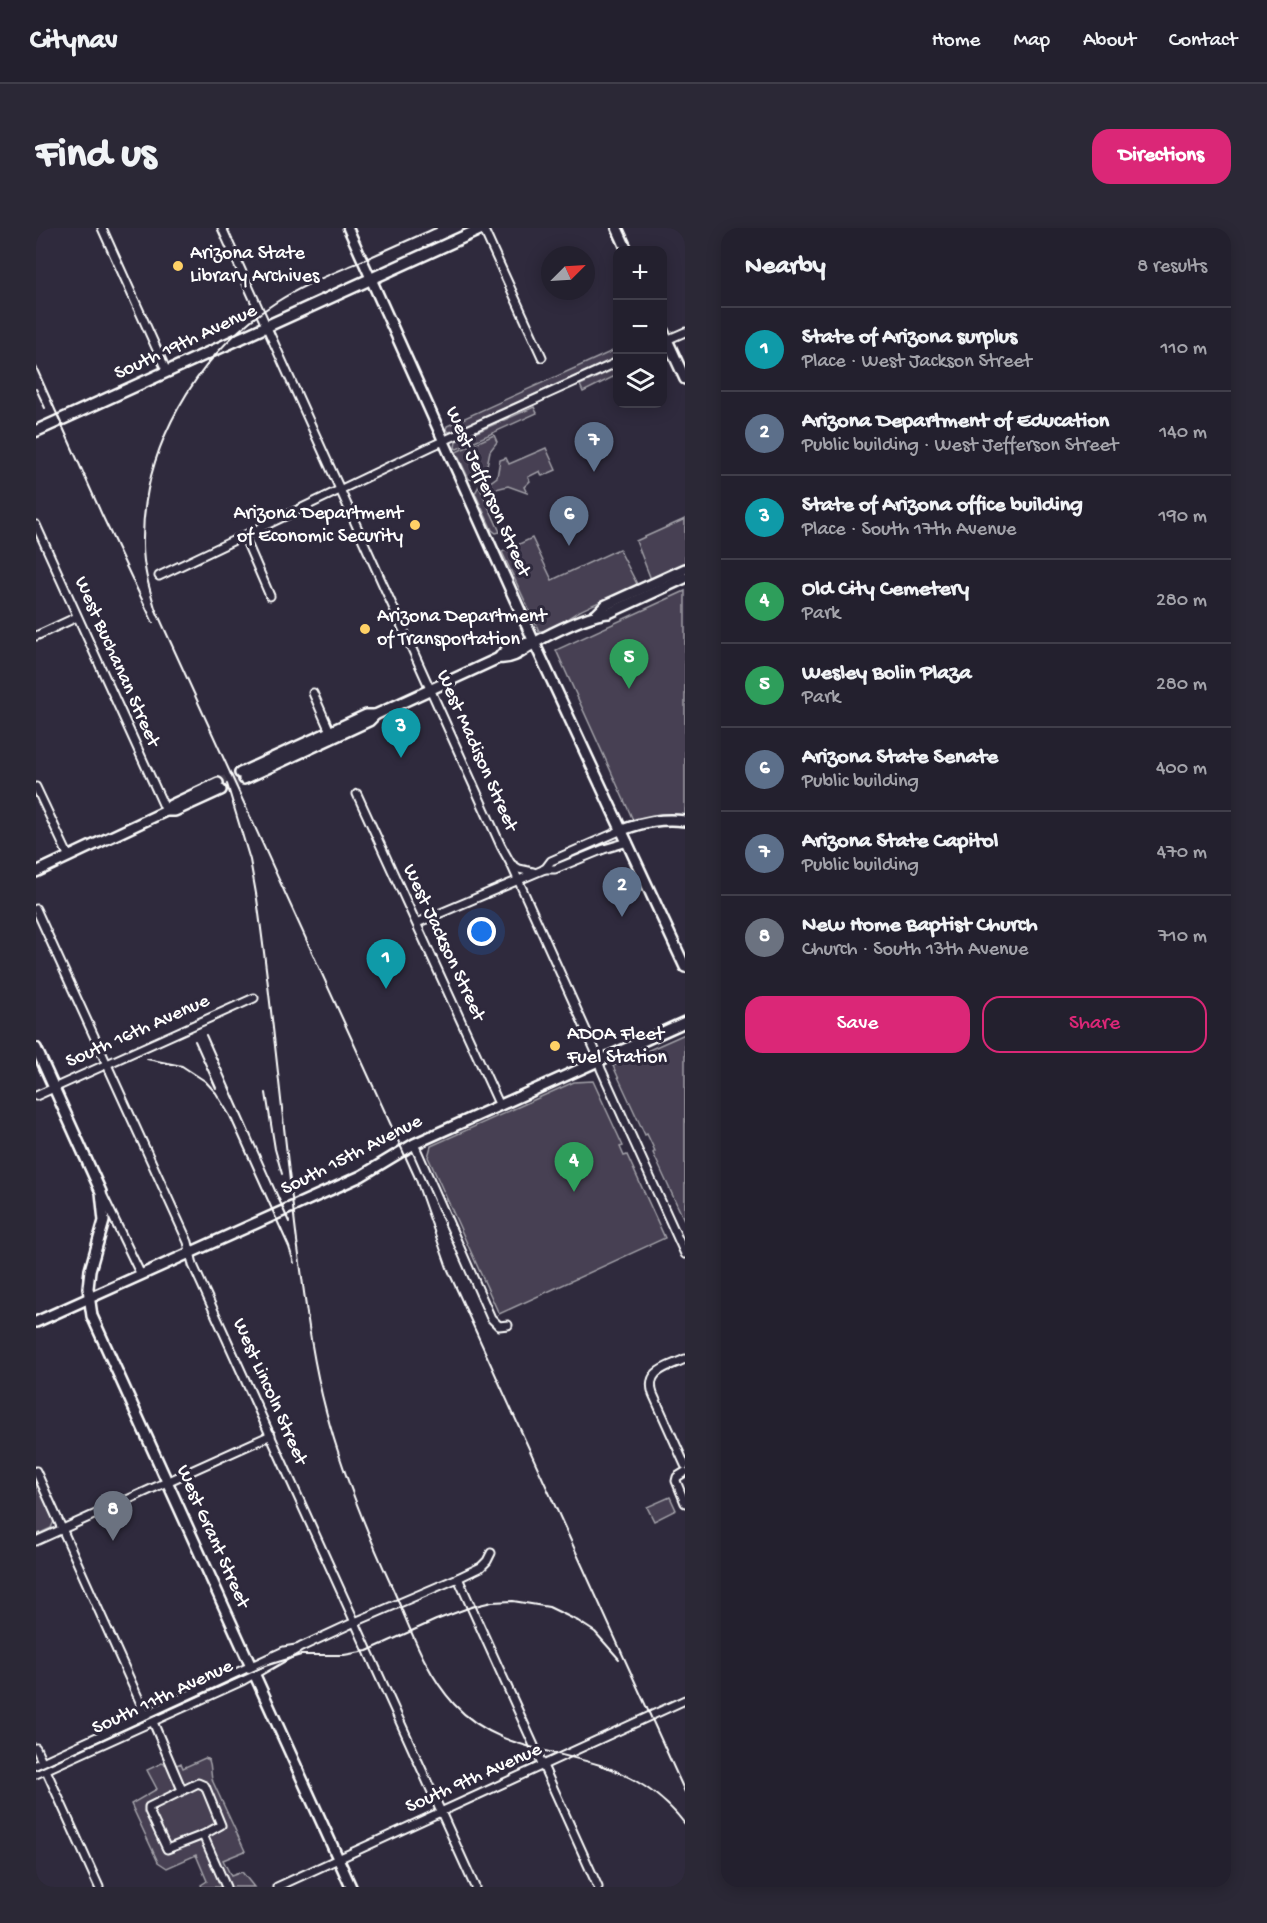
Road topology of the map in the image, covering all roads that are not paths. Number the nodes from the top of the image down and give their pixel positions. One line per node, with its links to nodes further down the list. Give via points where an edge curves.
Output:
1 (102, 228): 14 (street)
2 (222, 228): 8 (street, West Madison Street)
3 (348, 228): 7 (street, West Jefferson Street)
4 (483, 228): 7 (main road, South 19th Avenue); 12 (street)
5 (617, 228): 6 (main road)
6 (625, 246)
7 (371, 279): 8 (main road, South 19th Avenue); 17 (main road, West Jefferson Street)
8 (267, 326): 14 (main road, South 19th Avenue); 18 (street, West Madison Street)
9 (685, 332): 10 (street)
10 (667, 340)
11 (667, 345): 15 (main road)
12 (542, 357)
13 (613, 364): 17 (street)
14 (167, 372): 16 (main road, South 19th Avenue)
15 (685, 379)
16 (36, 432)
17 (444, 441): 18 (street); 28 (main road, West Jefferson Street)
18 (341, 490): 20 (street); 29 (street, West Madison Street)
19 (36, 525): 26 (street, West Buchanan Street)
20 (244, 536): 22 (street); 24 (street)
21 (685, 569): 25 (main road, via 606,605)
22 (159, 576)
23 (685, 578): 25 (main road, via 609,613)
24 (270, 596)
25 (597, 614): 28 (main road)
26 (77, 616): 27 (street); 36 (street, West Buchanan Street)
27 (36, 636)
28 (534, 642): 29 (main road, via 502,652 499,658); 38 (main road, West Jefferson Street)
29 (431, 689): 31 (main road, via 375,715 366,715); 41 (street, West Madison Street)
30 (313, 693): 31 (street)
31 (332, 734): 32 (main road)
32 (242, 776)
33 (219, 786): 36 (main road, via 171,805)
34 (36, 788): 40 (street)
35 (357, 794): 46 (street, West Jackson Street)
36 (166, 811): 40 (main road)
37 (685, 821): 38 (main road, via 661,819)
38 (622, 830): 39 (main road, West Jefferson Street); 42 (street, via 551,861)
39 (628, 842): 42 (street, via 555,869); 47 (main road, West Jefferson Street)
40 (69, 857): 43 (main road)
41 (511, 864): 42 (street, via 526,871); 44 (street, West Madison Street)
42 (544, 869): 44 (street)
43 (36, 872)
44 (518, 879): 46 (street); 51 (street, West Madison Street)
45 (36, 909): 52 (street, West Lincoln Street)
46 (417, 923): 55 (street, West Jackson Street)
47 (685, 967)
48 (254, 998): 52 (street, South 16th Avenue)
49 (685, 1022): 51 (main road, South 15th Avenue)
50 (36, 1047): 53 (main road, West Grant Street)
51 (599, 1062): 55 (main road, South 15th Avenue); 58 (street, West Madison Street)
52 (106, 1064): 53 (street, South 16th Avenue); 59 (street, West Lincoln Street)
53 (54, 1088): 54 (street, South 16th Avenue); 57 (main road, West Grant Street)
54 (36, 1096)
55 (500, 1106): 56 (main road, South 15th Avenue)
56 (414, 1144): 59 (main road, South 15th Avenue, via 361,1176); 64 (street, via 491,1318 499,1326)
57 (101, 1192): 61 (street, West Grant Street); 62 (main road, West Grant Street, via 104,1221 90,1270)
58 (683, 1245): 60 (street, West Madison Street)
59 (190, 1252): 61 (main road, South 15th Avenue); 66 (street, West Lincoln Street)
60 (685, 1254)
61 (141, 1275): 62 (main road, South 15th Avenue)
62 (88, 1299): 63 (main road, South 15th Avenue); 70 (main road, West Grant Street, via 98,1332)
63 (37, 1319)
64 (508, 1325)
65 (685, 1359): 67 (street, via 651,1379 652,1390)
66 (271, 1435): 70 (street); 76 (street, West Lincoln Street)
67 (685, 1465)
68 (36, 1471): 72 (street)
69 (685, 1472): 71 (street, via 676,1479)
70 (166, 1481): 72 (street); 77 (main road, West Grant Street)
71 (685, 1503)
72 (62, 1529): 73 (street); 79 (street)
73 (36, 1541)
74 (491, 1552): 75 (street, South 11th Avenue, via 481,1567)
75 (458, 1578): 76 (street, South 11th Avenue); 83 (street)
76 (355, 1622): 77 (street, South 11th Avenue); 86 (street, West Lincoln Street)
77 (253, 1671): 79 (street, South 11th Avenue); 80 (street, South 11th Avenue); 88 (main road, West Grant Street)
78 (685, 1700): 83 (street, South 9th Avenue)
79 (147, 1715): 82 (street, South 11th Avenue)
80 (153, 1722): 82 (street, South 11th Avenue); 85 (street)
81 (36, 1748): 82 (street)
82 (41, 1766): 84 (street, South 11th Avenue); 89 (street)
83 (543, 1766): 86 (street, South 9th Avenue); 94 (street)
84 (36, 1774)
85 (182, 1790): 87 (street, via 202,1783 221,1825); 87 (street, via 149,1807 149,1811 167,1849)
86 (440, 1812): 88 (street, South 9th Avenue); 93 (street, West Lincoln Street)
87 (202, 1835): 90 (street)
88 (339, 1859): 91 (street, South 9th Avenue); 92 (main road, West Grant Street)
89 (99, 1887)
90 (226, 1887)
91 (276, 1887)
92 (351, 1887)
93 (475, 1887)
94 (598, 1887)

